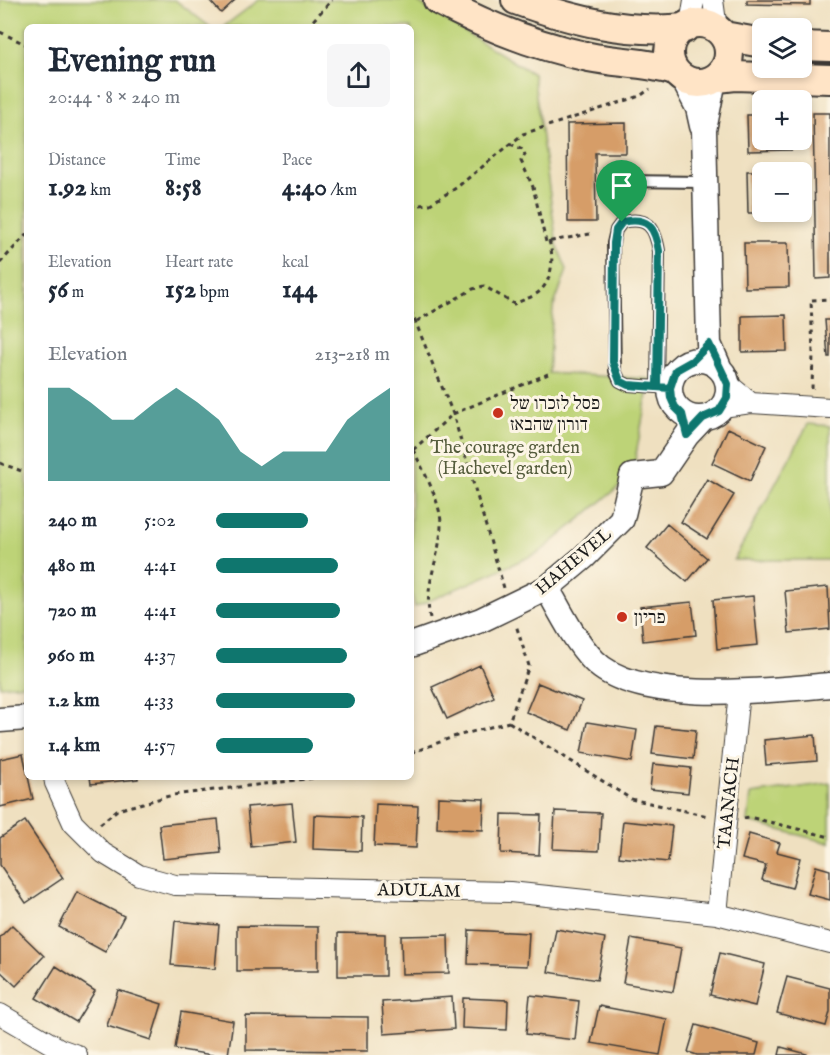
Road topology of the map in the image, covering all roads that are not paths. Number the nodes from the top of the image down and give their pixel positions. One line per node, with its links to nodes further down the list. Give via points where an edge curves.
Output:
1 (438, 0): 8 (main road, via 486,24 555,48 659,66)
2 (516, 0): 4 (main road, via 596,25 646,30)
3 (713, 0): 4 (street)
4 (702, 23): 5 (main road); 8 (main road, via 674,38 669,51); 9 (main road, via 729,46 725,70)
5 (752, 40)
6 (812, 46): 7 (main road)
7 (830, 47)
8 (671, 79): 9 (main road, via 698,84); 11 (street, via 698,108)
9 (716, 79): 10 (main road); 11 (street)
10 (830, 79)
11 (704, 140): 13 (street)
12 (618, 167): 13 (lane, via 621,181)
13 (704, 182): 14 (street)
14 (701, 352): 15 (street, via 676,370); 16 (street)
15 (663, 387): 15 (lane, via 656,233 652,227 632,220 622,222 614,243 613,362 620,381); 16 (street, via 675,407)
16 (707, 404): 17 (street); 18 (street, HAHEVEL, via 661,473 632,476 622,519)
17 (820, 407)
18 (547, 588): 19 (street, HAHEVEL, via 481,620); 21 (street, via 595,662 614,674 677,690)
19 (414, 644)
20 (830, 685): 21 (street)
21 (740, 692): 25 (street, TAANACH)
22 (24, 718): 23 (street)
23 (0, 720)
24 (54, 780): 25 (street, ADULAM, via 73,823 103,853 139,875 175,885 510,892)
25 (717, 914): 26 (street, ADULAM)
26 (830, 943)
27 (0, 1014): 28 (street)
28 (77, 1055)

